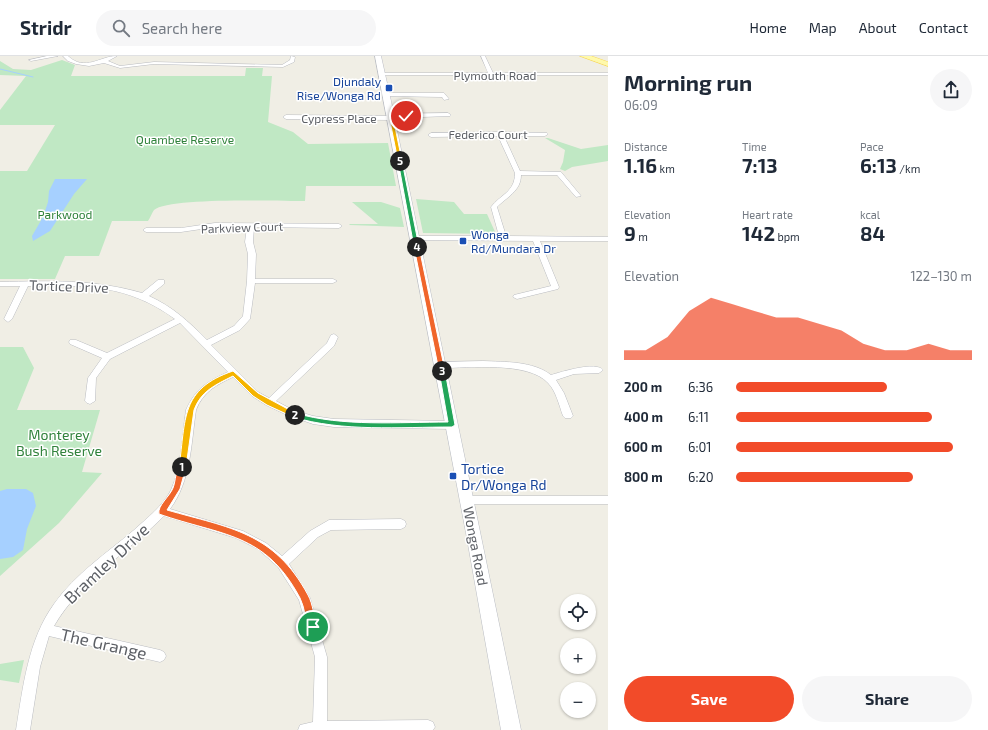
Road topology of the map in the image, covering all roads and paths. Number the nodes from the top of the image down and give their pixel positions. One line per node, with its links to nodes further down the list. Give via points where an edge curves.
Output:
1 (56, 56): 8 (street)
2 (65, 56): 9 (street, via 76,63)
3 (115, 56): 9 (street)
4 (378, 56): 11 (main road, Wonga Road)
5 (483, 56): 13 (street)
6 (584, 56): 10 (main road)
7 (293, 57): 9 (street, via 292,61 283,66 154,63 120,67)
8 (31, 60)
9 (104, 61)
10 (608, 64)
11 (382, 74): 13 (street, Plymouth Road); 14 (main road, Wonga Road)
12 (608, 74): 13 (street, Plymouth Road)
13 (492, 75)
14 (387, 95): 15 (street, via 444,96); 18 (main road, Wonga Road)
15 (446, 99)
16 (448, 115): 18 (street, Cypress Place)
17 (286, 117): 18 (street, Cypress Place)
18 (391, 117): 27 (main road, Wonga Road)
19 (500, 134): 20 (street, Federico Court); 21 (street, Federico Court); 22 (street)
20 (545, 134)
21 (431, 135)
22 (518, 173): 23 (street, via 559,173); 28 (street, via 517,186 494,207)
23 (578, 196)
24 (251, 225): 25 (street, Parkview Court); 26 (street, Parkview Court); 31 (street, via 249,242 252,254)
25 (339, 226)
26 (146, 230)
27 (415, 238): 28 (street); 44 (main road, Wonga Road)
28 (503, 238): 29 (street)
29 (536, 239): 30 (street); 37 (street, via 556,286)
30 (608, 239)
31 (252, 281): 32 (street); 42 (street, via 247,318 237,328)
32 (333, 281)
33 (161, 282): 36 (street)
34 (0, 284): 35 (street, Tortice Drive)
35 (25, 284): 36 (street, Tortice Drive, via 99,285); 38 (street)
36 (144, 296): 39 (street, Tortice Drive, via 168,308)
37 (517, 297)
38 (8, 319)
39 (181, 319): 42 (street, Tortice Drive); 43 (street)
40 (334, 337): 49 (street, via 331,344)
41 (73, 342): 43 (street)
42 (206, 344): 46 (street, Tortice Drive)
43 (108, 357): 48 (street, via 92,378)
44 (441, 365): 47 (street, via 516,365); 51 (main road, Wonga Road)
45 (599, 370): 47 (street, via 574,371)
46 (233, 373): 49 (street, Tortice Drive, via 255,394); 54 (street, Bramley Drive, via 208,386 194,400 182,473 176,489)
47 (550, 379): 50 (street, via 560,394)
48 (90, 401)
49 (269, 403): 51 (street, Tortice Drive, via 290,413 334,424)
50 (568, 416)
51 (452, 425): 52 (main road, Wonga Road)
52 (468, 500): 53 (street); 63 (main road, Wonga Road)
53 (608, 500)
54 (162, 511): 56 (street, via 239,534 262,546); 57 (street, Bramley Drive, via 74,590 58,609)
55 (401, 524): 56 (street, via 329,525 314,534)
56 (282, 563): 60 (street, via 304,598 321,657)
57 (47, 630): 58 (street, The Grange); 61 (street, Bramley Drive, via 33,666)
58 (160, 656)
59 (428, 727): 60 (street)
60 (320, 728): 62 (street)
61 (23, 730)
62 (305, 730)
63 (511, 730)

